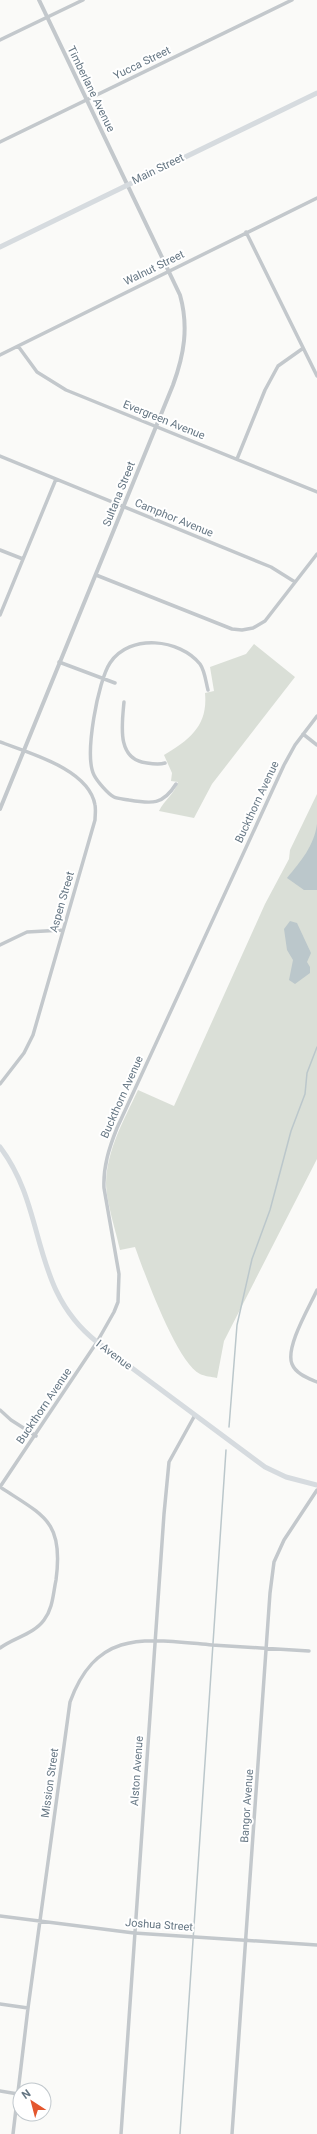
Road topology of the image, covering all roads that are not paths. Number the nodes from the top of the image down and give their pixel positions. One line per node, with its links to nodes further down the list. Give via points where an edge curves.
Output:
1 (39, 0): 4 (street, Timberlane Avenue)
2 (83, 0): 4 (street)
3 (292, 0): 7 (street, Yucca Street)
4 (47, 17): 5 (street); 7 (street, Timberlane Avenue)
5 (0, 40)
6 (317, 93): 9 (main road, Main Street)
7 (86, 100): 8 (street, Yucca Street); 9 (street, Timberlane Avenue)
8 (0, 142)
9 (127, 184): 12 (main road, Main Street); 13 (street, Sultana Street)
10 (317, 198): 11 (street, Walnut Street)
11 (246, 232): 13 (street, Walnut Street); 15 (street)
12 (0, 247)
13 (168, 271): 14 (street, Walnut Street); 18 (street, Sultana Street, via 183,306 185,343)
14 (18, 346): 16 (street, Walnut Street); 18 (street, Evergreen Avenue, via 36,372 66,390)
15 (302, 349): 17 (street); 20 (street, via 278,366 265,390)
16 (0, 355)
17 (317, 376)
18 (157, 427): 20 (street, Evergreen Avenue); 23 (street, Sultana Street)
19 (0, 456): 21 (street, Camphor Avenue)
20 (237, 459): 22 (street, Evergreen Avenue)
21 (56, 479): 23 (street, Camphor Avenue); 26 (street)
22 (317, 492)
23 (124, 507): 27 (street, Sultana Street); 28 (street, Camphor Avenue, via 271,566)
24 (0, 550): 26 (street)
25 (317, 554): 28 (street)
26 (23, 559): 29 (street)
27 (96, 575): 28 (street, via 209,621 242,630 253,628 265,621); 30 (street, Sultana Street)
28 (295, 582)
29 (0, 615)
30 (59, 662): 31 (street); 39 (street, Sultana Street)
31 (104, 678): 32 (street); 33 (street, via 110,662 124,650 144,642 171,645 188,652 201,666); 41 (street, via 97,697 92,732 91,763 94,775 114,797 145,803 157,802 168,796)
32 (115, 683)
33 (208, 690)
34 (124, 702): 40 (street, via 121,733 128,752 140,763)
35 (317, 716): 36 (street, Buckthorn Avenue)
36 (303, 734): 38 (street); 48 (street, Buckthorn Avenue, via 289,755 275,785 108,1152 104,1188 118,1263 119,1288 114,1312)
37 (0, 742): 39 (street, Aspen Street)
38 (317, 745)
39 (24, 751): 42 (street, Sultana Street); 43 (street, Aspen Street, via 78,776 95,804 95,820)
40 (165, 763)
41 (176, 784)
42 (0, 809)
43 (63, 930): 44 (street, via 28,932); 45 (street, Aspen Street, via 33,1036 24,1053)
44 (0, 945)
45 (0, 1084)
46 (0, 1147): 48 (main road, I Avenue, via 22,1184 47,1268 60,1301 76,1323)
47 (317, 1290): 49 (street, via 290,1353 292,1364 302,1375)
48 (98, 1342): 51 (main road, I Avenue); 52 (street, Buckthorn Avenue)
49 (317, 1382)
50 (0, 1410): 52 (street)
51 (195, 1415): 53 (main road, I Avenue, via 274,1473); 56 (street, Alston Avenue, via 169,1462)
52 (36, 1436): 54 (street, Buckthorn Avenue)
53 (317, 1485)
54 (0, 1487): 57 (street, via 42,1515 55,1532 58,1560 52,1606 43,1621)
55 (317, 1490): 58 (street, Bangor Avenue, via 284,1540 274,1562)
56 (156, 1640): 58 (street, Mission Street); 61 (street, Mission Street, via 128,1642 106,1652 90,1665 78,1681 70,1702); 62 (street, Alston Avenue)
57 (0, 1648)
58 (266, 1649): 59 (street, Mission Street); 63 (street, Bangor Avenue)
59 (309, 1651)
60 (0, 1916): 61 (street, Joshua Street)
61 (40, 1922): 62 (street, Joshua Street); 66 (street, Mission Street)
62 (134, 1932): 63 (street, Joshua Street); 72 (street, Alston Avenue)
63 (246, 1942): 64 (street, Joshua Street); 73 (street, Bangor Avenue)
64 (317, 1945)
65 (0, 2004): 66 (street)
66 (28, 2008): 67 (street, Mission Street)
67 (19, 2082)
68 (0, 2091): 69 (street)
69 (12, 2093)
70 (14, 2122): 71 (street, Mission Street)
71 (13, 2134)
72 (121, 2134)
73 (232, 2134)

